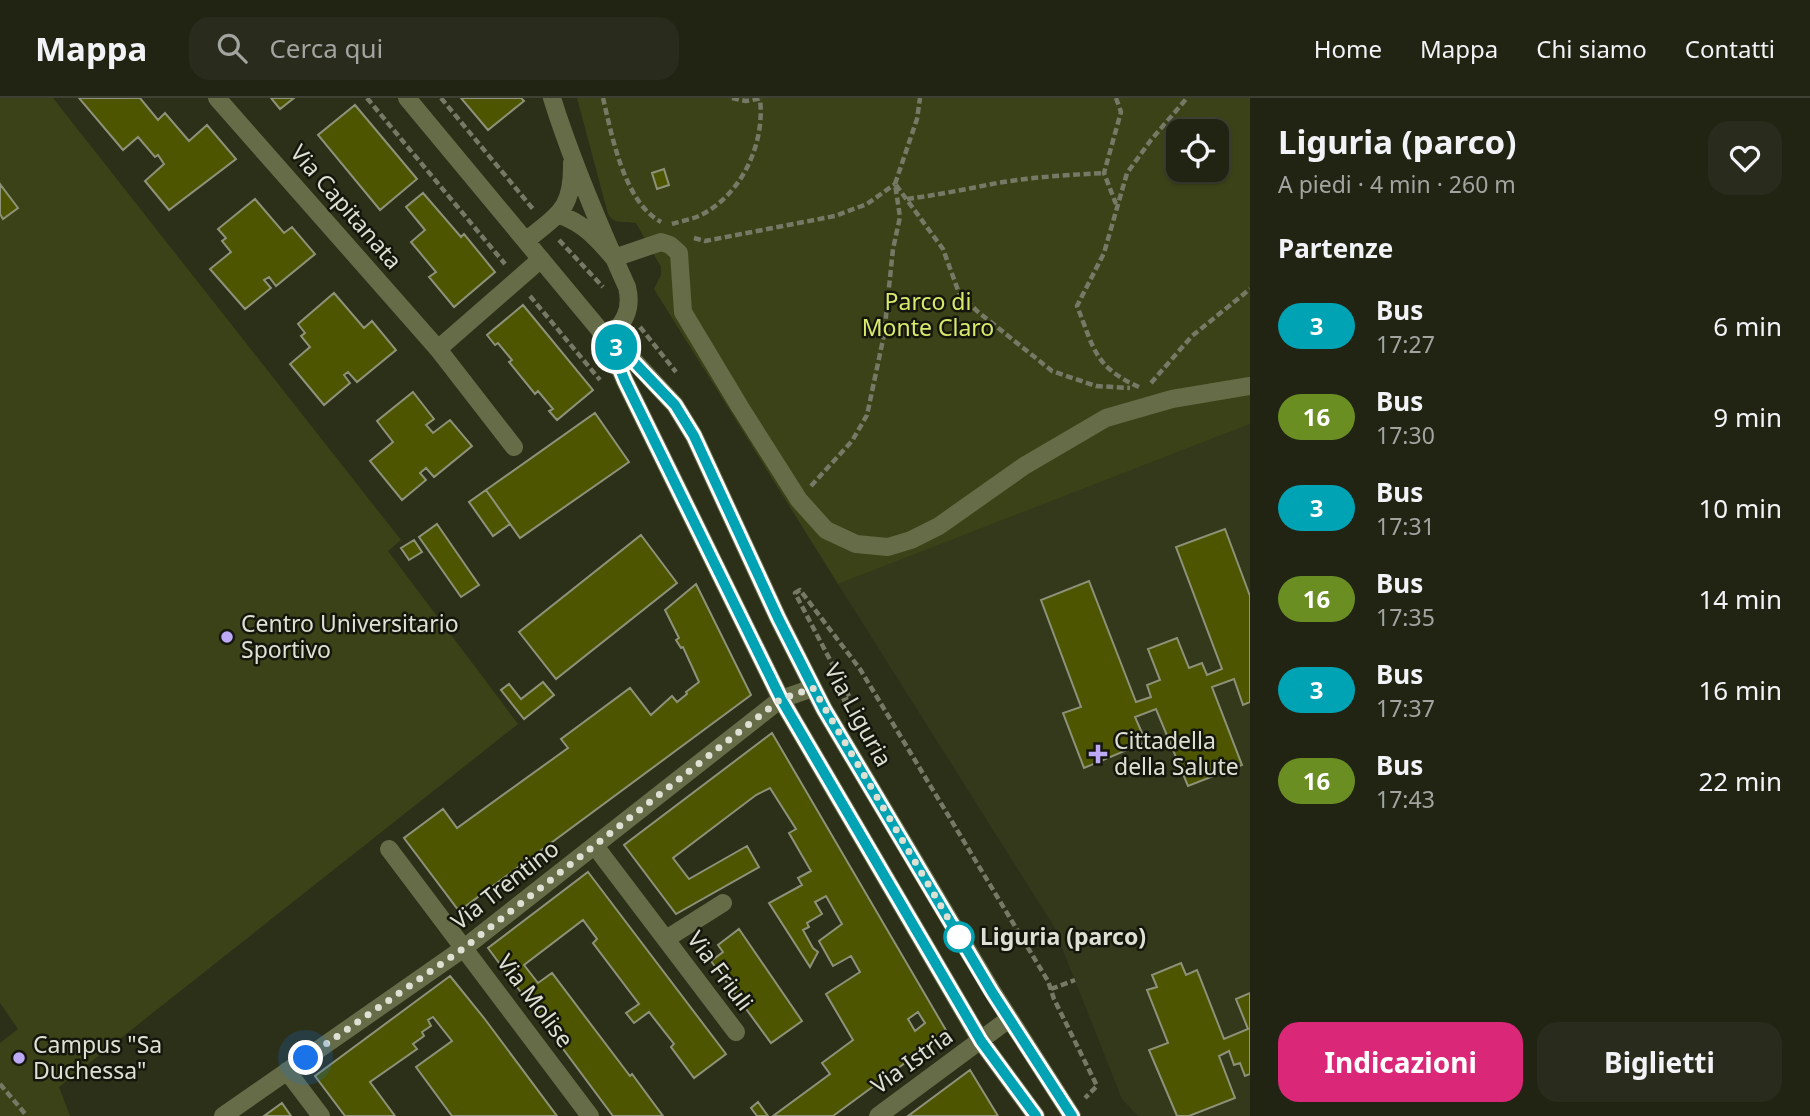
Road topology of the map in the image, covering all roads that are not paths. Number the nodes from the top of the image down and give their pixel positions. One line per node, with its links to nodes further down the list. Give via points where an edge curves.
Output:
1 (217, 98): 10 (street, Via Capitanata)
2 (407, 98): 6 (street, Via Liguria)
3 (552, 98): 4 (street)
4 (572, 160): 5 (street, via 572,181); 7 (street)
5 (560, 215): 6 (street); 7 (street, via 594,233)
6 (526, 241): 8 (street, Via Liguria)
7 (614, 258): 9 (street, via 630,298 625,321); 11 (street, via 661,242 679,253 683,312 799,500 826,530 856,544 888,547 939,526 1024,466 1106,418)
8 (541, 259): 9 (street, Via Liguria); 10 (street)
9 (608, 340): 13 (street, Via Liguria, via 675,405 694,436); 14 (street, Via Liguria)
10 (438, 349): 12 (street, Via Capitanata)
11 (1250, 386)
12 (514, 447)
13 (813, 688): 14 (street, Via Trentino); 20 (street, Via Liguria)
14 (781, 699): 15 (street, Via Trentino); 22 (street, Via Liguria)
15 (595, 846): 18 (street, Via Friuli); 19 (street, Via Trentino)
16 (389, 849): 19 (street, Via Molise)
17 (723, 903): 18 (street, Via Friuli)
18 (666, 939): 21 (street, Via Friuli)
19 (464, 948): 23 (street, Via Trentino); 26 (street, Via Molise)
20 (1009, 1019): 22 (street, Via Istria); 29 (street, Via Liguria)
21 (736, 1032)
22 (981, 1041): 27 (street, Via Istria); 28 (street, Via Liguria)
23 (287, 1071): 24 (street, Via Trentino); 25 (street)
24 (223, 1116)
25 (321, 1116)
26 (590, 1116)
27 (878, 1116)
28 (1036, 1116)
29 (1072, 1116)

